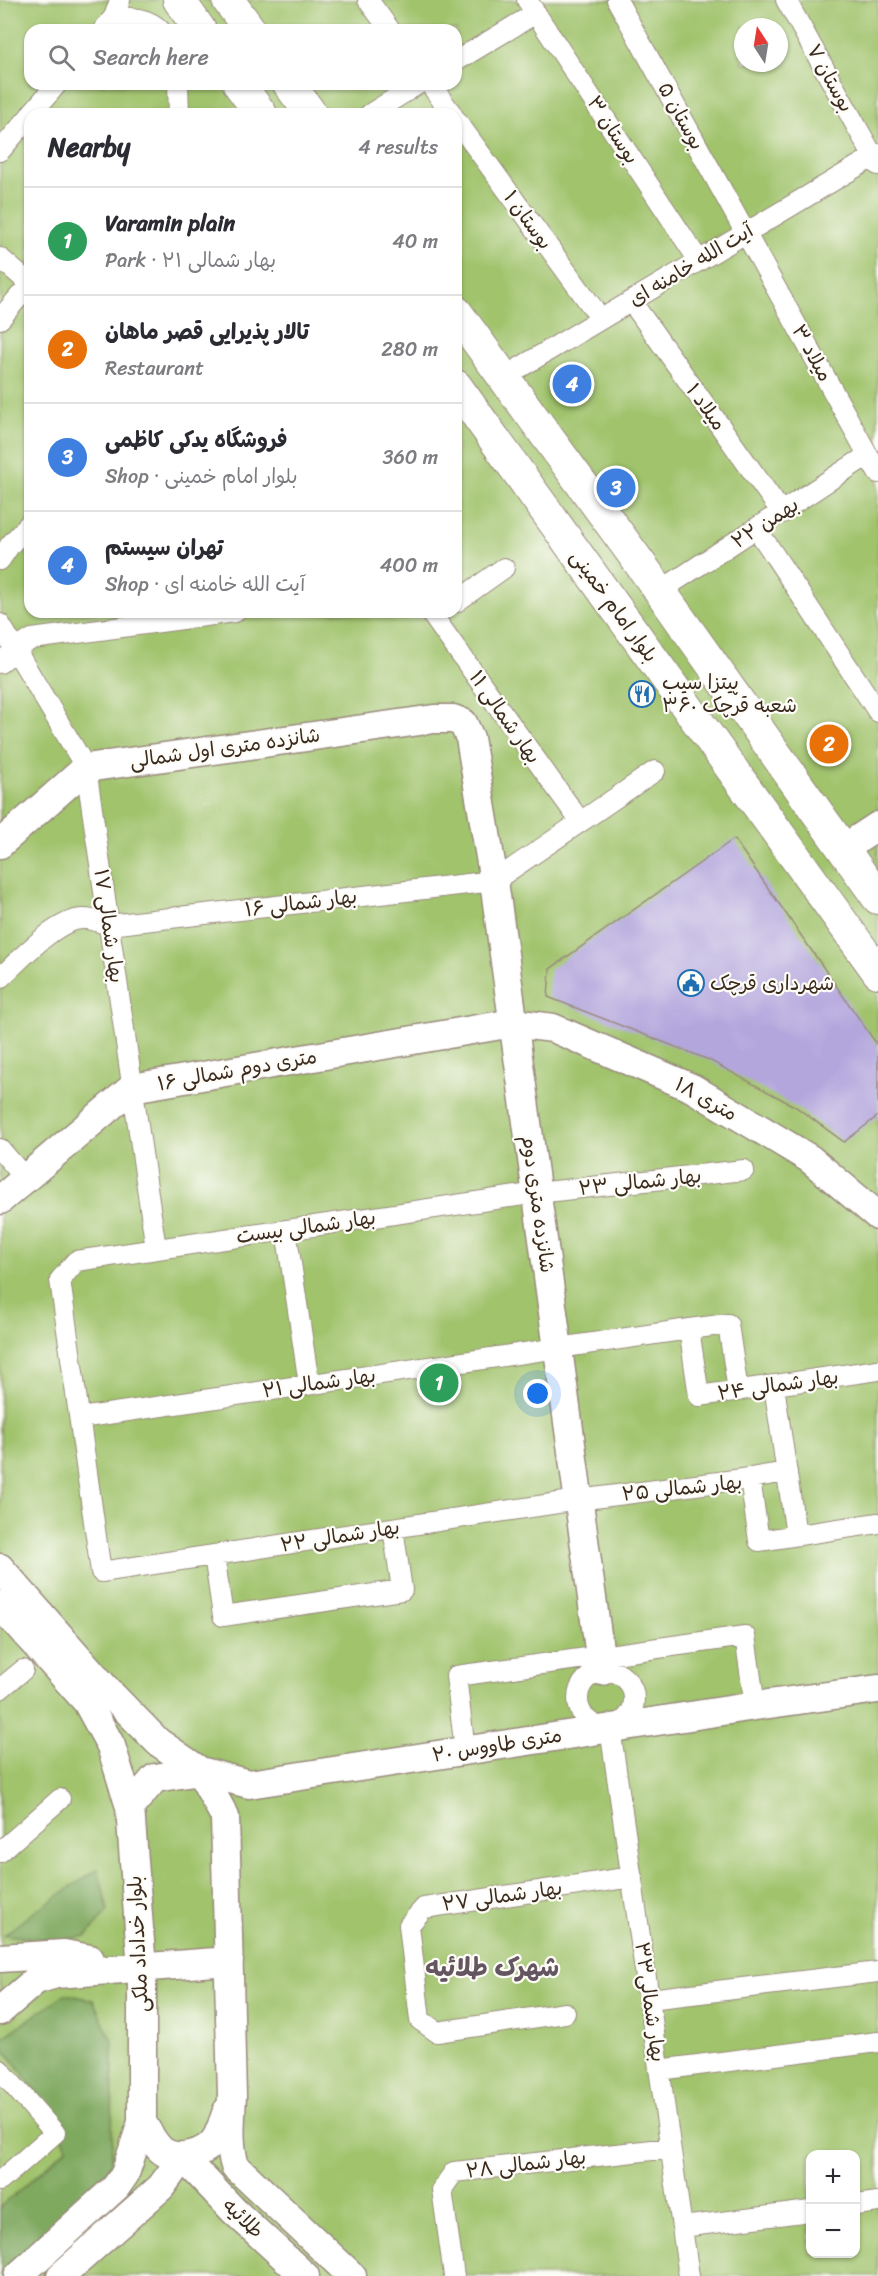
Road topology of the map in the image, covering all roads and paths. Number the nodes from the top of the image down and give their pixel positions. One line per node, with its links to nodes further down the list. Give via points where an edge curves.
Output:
1 (179, 0): 9 (main road)
2 (228, 0): 10 (main road)
3 (369, 0): 11 (street)
4 (617, 0): 29 (street, بوستان ۵)
5 (786, 0): 28 (street, بوستان ۷)
6 (532, 6): 12 (street); 31 (street, بوستان ۳)
7 (112, 16): 8 (street)
8 (154, 24)
9 (197, 24)
10 (246, 24)
11 (386, 24)
12 (462, 57)
13 (52, 90): 19 (street)
14 (178, 90): 20 (street)
15 (243, 90): 21 (main road)
16 (293, 90): 22 (main road)
17 (408, 90): 23 (street)
18 (434, 90): 24 (street)
19 (37, 108)
20 (179, 108)
21 (257, 108)
22 (307, 108)
23 (380, 108)
24 (448, 108)
25 (24, 123): 27 (street)
26 (462, 128): 36 (street, بوستان ۱)
27 (0, 151)
28 (876, 158): 29 (street, آیت الله خامنه ای)
29 (746, 232): 31 (street, آیت الله خامنه ای); 40 (street, میلاد ۳)
30 (0, 258): 32 (street)
31 (699, 261): 34 (street, آیت الله خامنه ای)
32 (24, 279)
33 (24, 291): 35 (street)
34 (631, 302): 36 (street, آیت الله خامنه ای); 42 (street, میلاد ۱)
35 (0, 319)
36 (601, 319): 38 (street, آیت الله خامنه ای)
37 (462, 320): 38 (main road)
38 (504, 377): 47 (main road)
39 (462, 394): 65 (main road, بلوار امام خمینی)
40 (868, 455): 41 (street, میلاد ۳); 42 (street, ۲۲ بهمن)
41 (878, 473)
42 (782, 513): 43 (street, ۲۲ بهمن)
43 (757, 529): 47 (street, ۲۲ بهمن); 54 (street)
44 (24, 530): 45 (street)
45 (0, 560)
46 (504, 568): 48 (street)
47 (660, 591): 61 (main road)
48 (462, 598)
49 (185, 618): 52 (street, via 32,639)
50 (438, 618): 58 (street, بهار شمالی ۱۱)
51 (0, 624): 52 (street, بهار شمالی ۱۷)
52 (16, 649): 53 (street); 56 (street, بهار شمالی ۱۷)
53 (0, 663)
54 (878, 712)
55 (470, 738): 56 (street, شانزده متری اول شمالی, via 463,723 434,719); 62 (street, شانزده متری دوم)
56 (86, 768): 60 (street); 64 (street, بهار شمالی ۱۷)
57 (655, 771): 58 (street)
58 (580, 821): 62 (street)
59 (878, 826): 61 (street)
60 (0, 844)
61 (843, 849): 63 (main road)
62 (494, 881): 64 (street, بهار شمالی ۱۶); 67 (street, شانزده متری دوم)
63 (878, 898)
64 (109, 925): 66 (street, بهار شمالی ۱۶, via 85,919 67,922); 68 (street, بهار شمالی ۱۷)
65 (878, 972)
66 (0, 978)
67 (513, 1023): 68 (street, ۱۶ متری دوم شمالی); 72 (street, شانزده متری دوم); 74 (street, ۱۸ متری, via 553,1028 692,1088 810,1158)
68 (132, 1088): 71 (street, ۱۶ متری دوم شمالی); 76 (street, بهار شمالی ۱۷)
69 (0, 1149): 71 (street)
70 (744, 1170): 72 (street, بهار شمالی ۲۳)
71 (24, 1177): 73 (street, ۱۶ متری دوم شمالی)
72 (537, 1194): 75 (street, بهار شمالی بیست); 78 (street, شانزده متری دوم)
73 (0, 1200)
74 (878, 1216)
75 (286, 1230): 76 (street, بهار شمالی بیست); 80 (street)
76 (156, 1249): 83 (street, بهار شمالی بیست, via 76,1261 60,1280)
77 (689, 1329): 78 (street); 82 (street, بهار شمالی ۲۴, via 699,1396); 82 (street, via 728,1324)
78 (558, 1348): 80 (street, بهار شمالی ۲۱); 86 (street, شانزده متری دوم)
79 (878, 1370): 81 (street, بهار شمالی ۲۴)
80 (309, 1384): 83 (street, بهار شمالی ۲۱)
81 (774, 1386): 82 (street, بهار شمالی ۲۴); 84 (street)
82 (738, 1391)
83 (80, 1418): 90 (street, بهار شمالی ۲۲, via 101,1572)
84 (787, 1472): 85 (street); 89 (street)
85 (750, 1478): 86 (street, بهار شمالی ۲۵); 89 (street, بهار شمالی ۲۵, via 759,1541)
86 (578, 1500): 88 (street, بهار شمالی ۲۲); 93 (street, شانزده متری دوم)
87 (878, 1523): 89 (street, بهار شمالی ۲۵)
88 (393, 1528): 90 (street, بهار شمالی ۲۲); 90 (street, via 402,1590 224,1616)
89 (796, 1535)
90 (214, 1555)
91 (0, 1568): 100 (street, via 107,1690 158,1742)
92 (0, 1605): 103 (street, بلوار خداداد ملکی, via 87,1702 111,1746)
93 (601, 1663): 97 (street, via 745,1636); 98 (street, via 623,1677 634,1695 629,1716); 98 (street, via 583,1682 578,1703 589,1722); 99 (street, via 456,1676)
94 (23, 1670): 95 (street)
95 (0, 1689)
96 (878, 1689): 97 (street, ۲۰ متری طاووس)
97 (755, 1706): 98 (street, ۲۰ متری طاووس)
98 (610, 1728): 99 (street, ۲۰ متری طاووس); 106 (street, بهار شمالی۳۳)
99 (465, 1749): 101 (street, ۲۰ متری طاووس)
100 (200, 1772): 101 (street, ۲۰ متری طاووس, via 249,1784); 103 (street, ۲۰ متری طاووس, via 155,1778); 104 (street)
101 (275, 1780): 104 (street)
102 (60, 1799): 105 (street)
103 (130, 1807): 109 (street, بلوار خداداد ملکی)
104 (225, 1817): 108 (street)
105 (0, 1852)
106 (632, 1877): 111 (street, بهار شمالی۳۳); 113 (street, بهار شمالی ۲۷, via 424,1908 409,1925 420,2020 437,2032)
107 (0, 1958): 109 (street, via 64,1954)
108 (229, 1962): 109 (street); 117 (street)
109 (142, 1969): 112 (street, via 56,1974 36,1980); 118 (street, بلوار خداداد ملکی)
110 (878, 1972): 111 (street)
111 (649, 2000): 116 (street, بهار شمالی۳۳)
112 (0, 2011)
113 (565, 2013)
114 (878, 2042): 116 (street)
115 (0, 2070): 121 (street, via 55,2133)
116 (659, 2070): 119 (street, بهار شمالی۳۳)
117 (232, 2096): 120 (street, via 213,2142); 129 (street, طلائیه, via 230,2140 235,2166)
118 (142, 2122): 120 (street, via 159,2148 169,2156); 126 (street, بلوار خداداد ملکی, via 125,2174 116,2187)
119 (670, 2148): 125 (street, بهار شمالی۳۳); 130 (street, بهار شمالی ۲۸, via 454,2172 442,2189)
120 (183, 2157): 127 (street, via 161,2187); 128 (street, طلائیه, via 234,2211)
121 (0, 2181)
122 (878, 2202): 123 (street)
123 (860, 2204)
124 (806, 2212): 125 (street)
125 (682, 2227): 131 (street, بهار شمالی۳۳)
126 (18, 2276)
127 (61, 2276)
128 (305, 2276)
129 (352, 2276)
130 (454, 2276)
131 (689, 2276)

